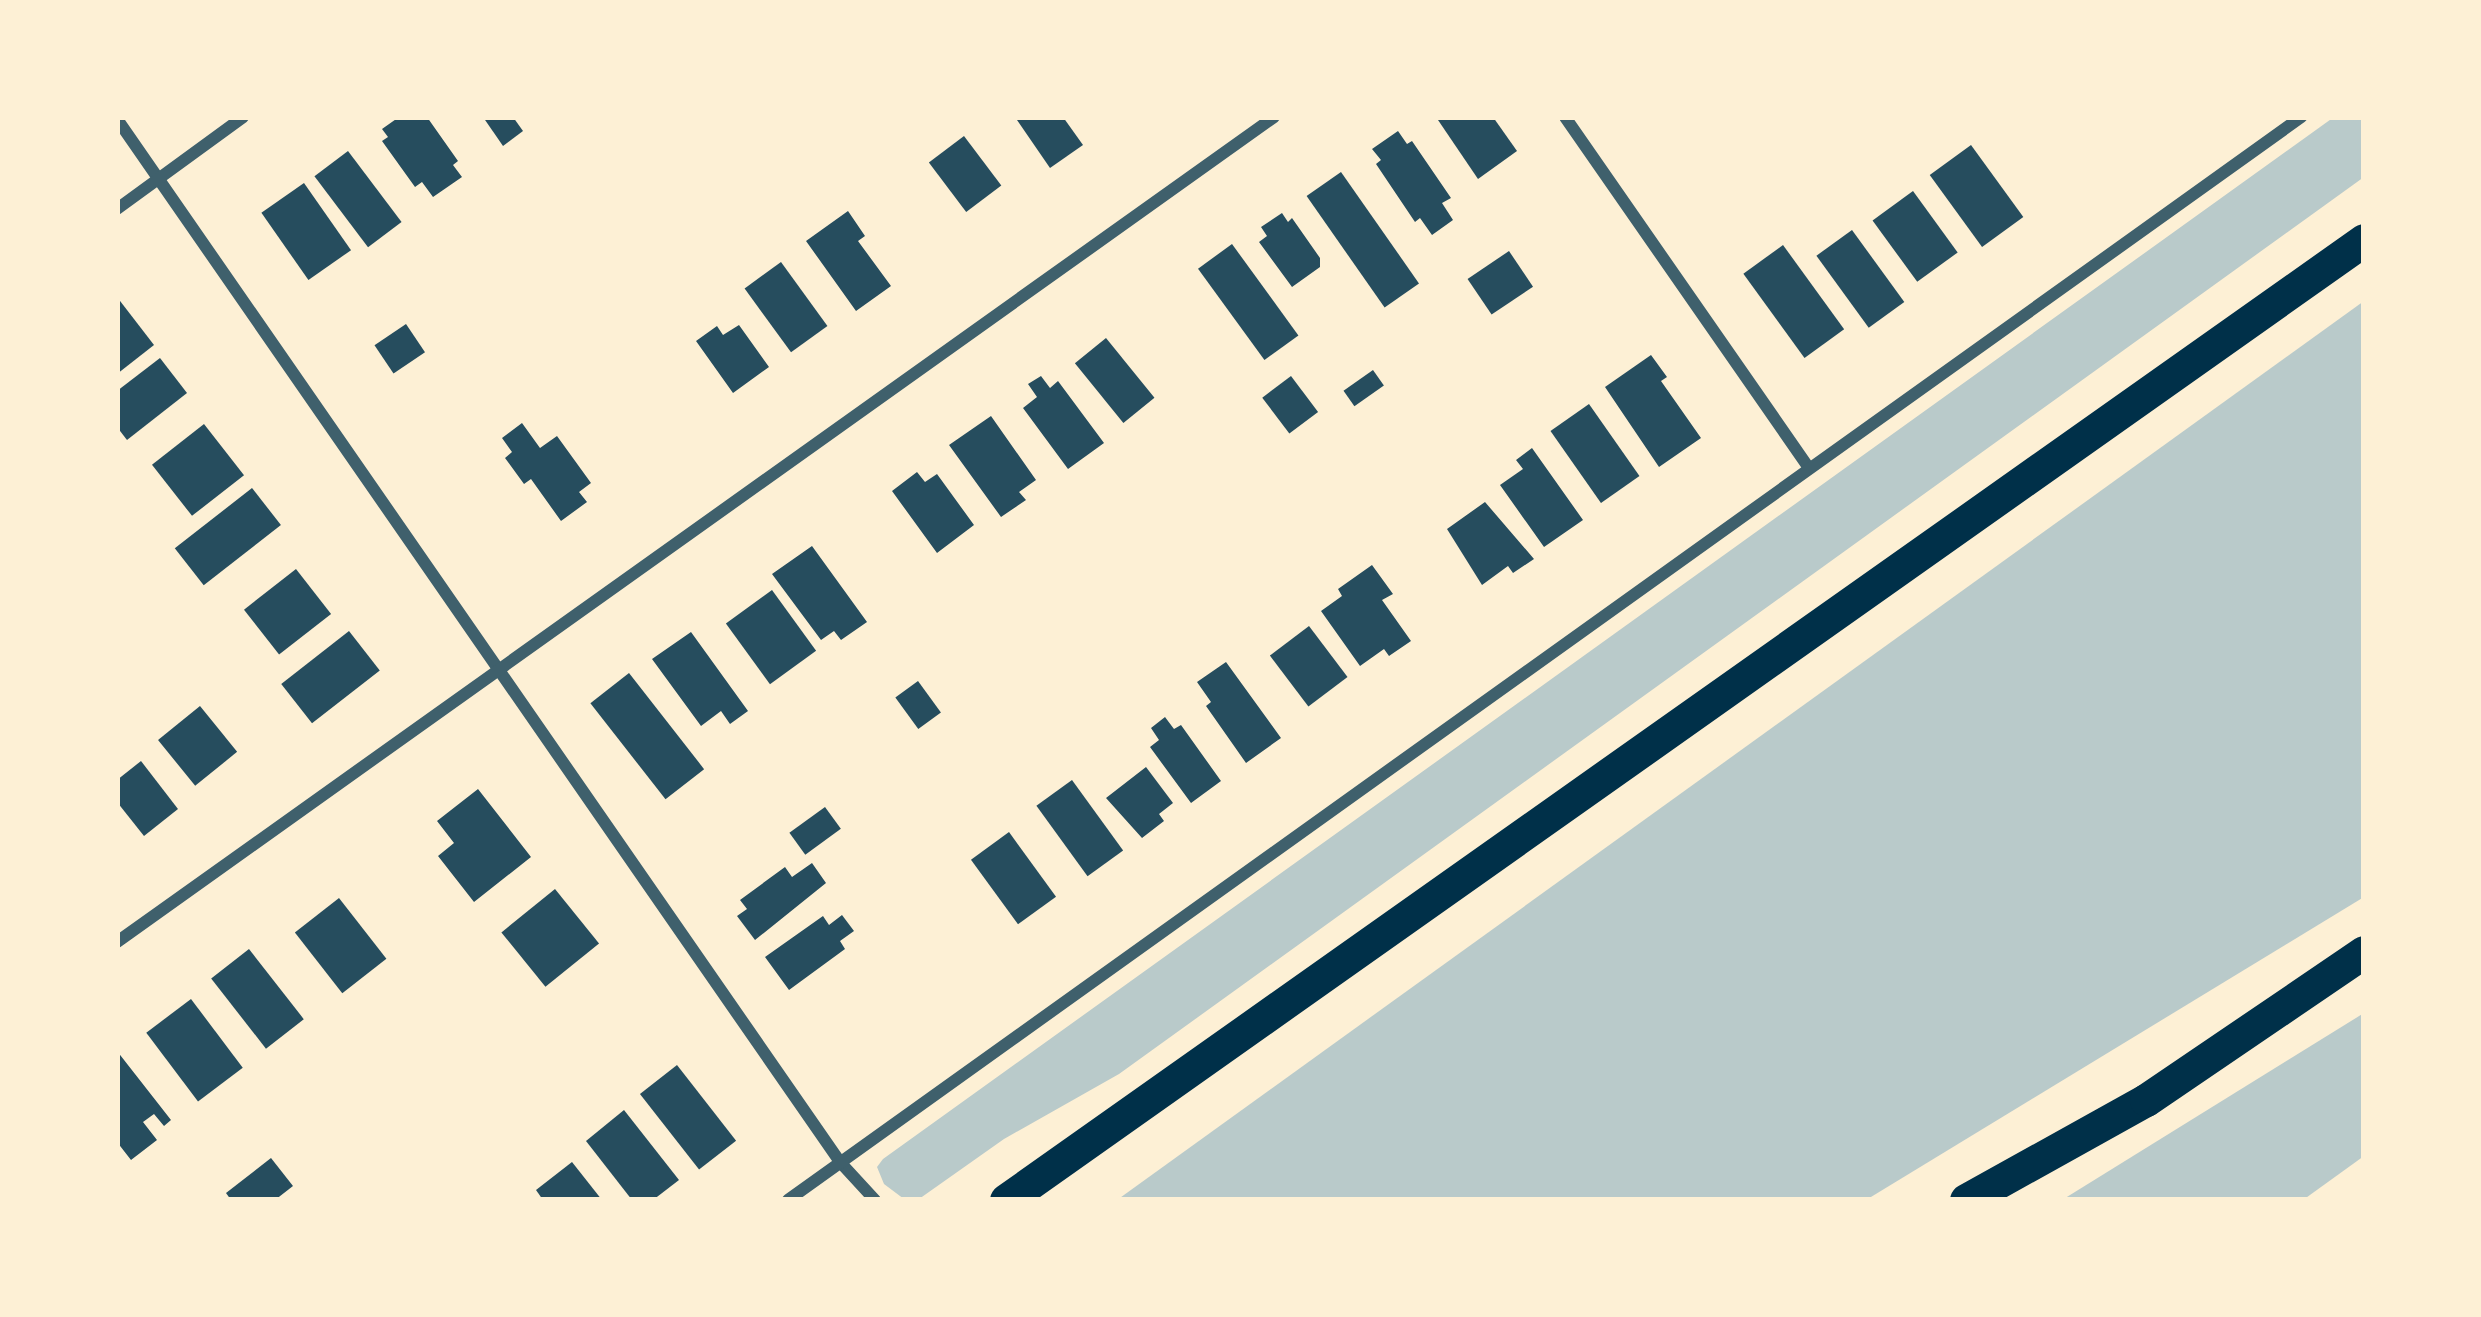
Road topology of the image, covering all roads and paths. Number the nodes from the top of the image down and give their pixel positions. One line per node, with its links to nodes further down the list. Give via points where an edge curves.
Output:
1 (243, 117): 6 (street)
2 (1274, 117): 10 (street)
3 (1565, 117): 9 (street)
4 (2301, 117): 9 (street)
5 (117, 119): 6 (street)
6 (158, 178): 7 (street); 10 (street)
7 (117, 209)
8 (2364, 239): 16 (highway)
9 (1808, 467): 13 (street)
10 (500, 667): 11 (street); 13 (street)
11 (117, 942)
12 (2364, 952): 17 (highway, via 2146,1100)
13 (840, 1162): 14 (street); 15 (street)
14 (788, 1200)
15 (875, 1200)
16 (1006, 1200)
17 (1966, 1200)

